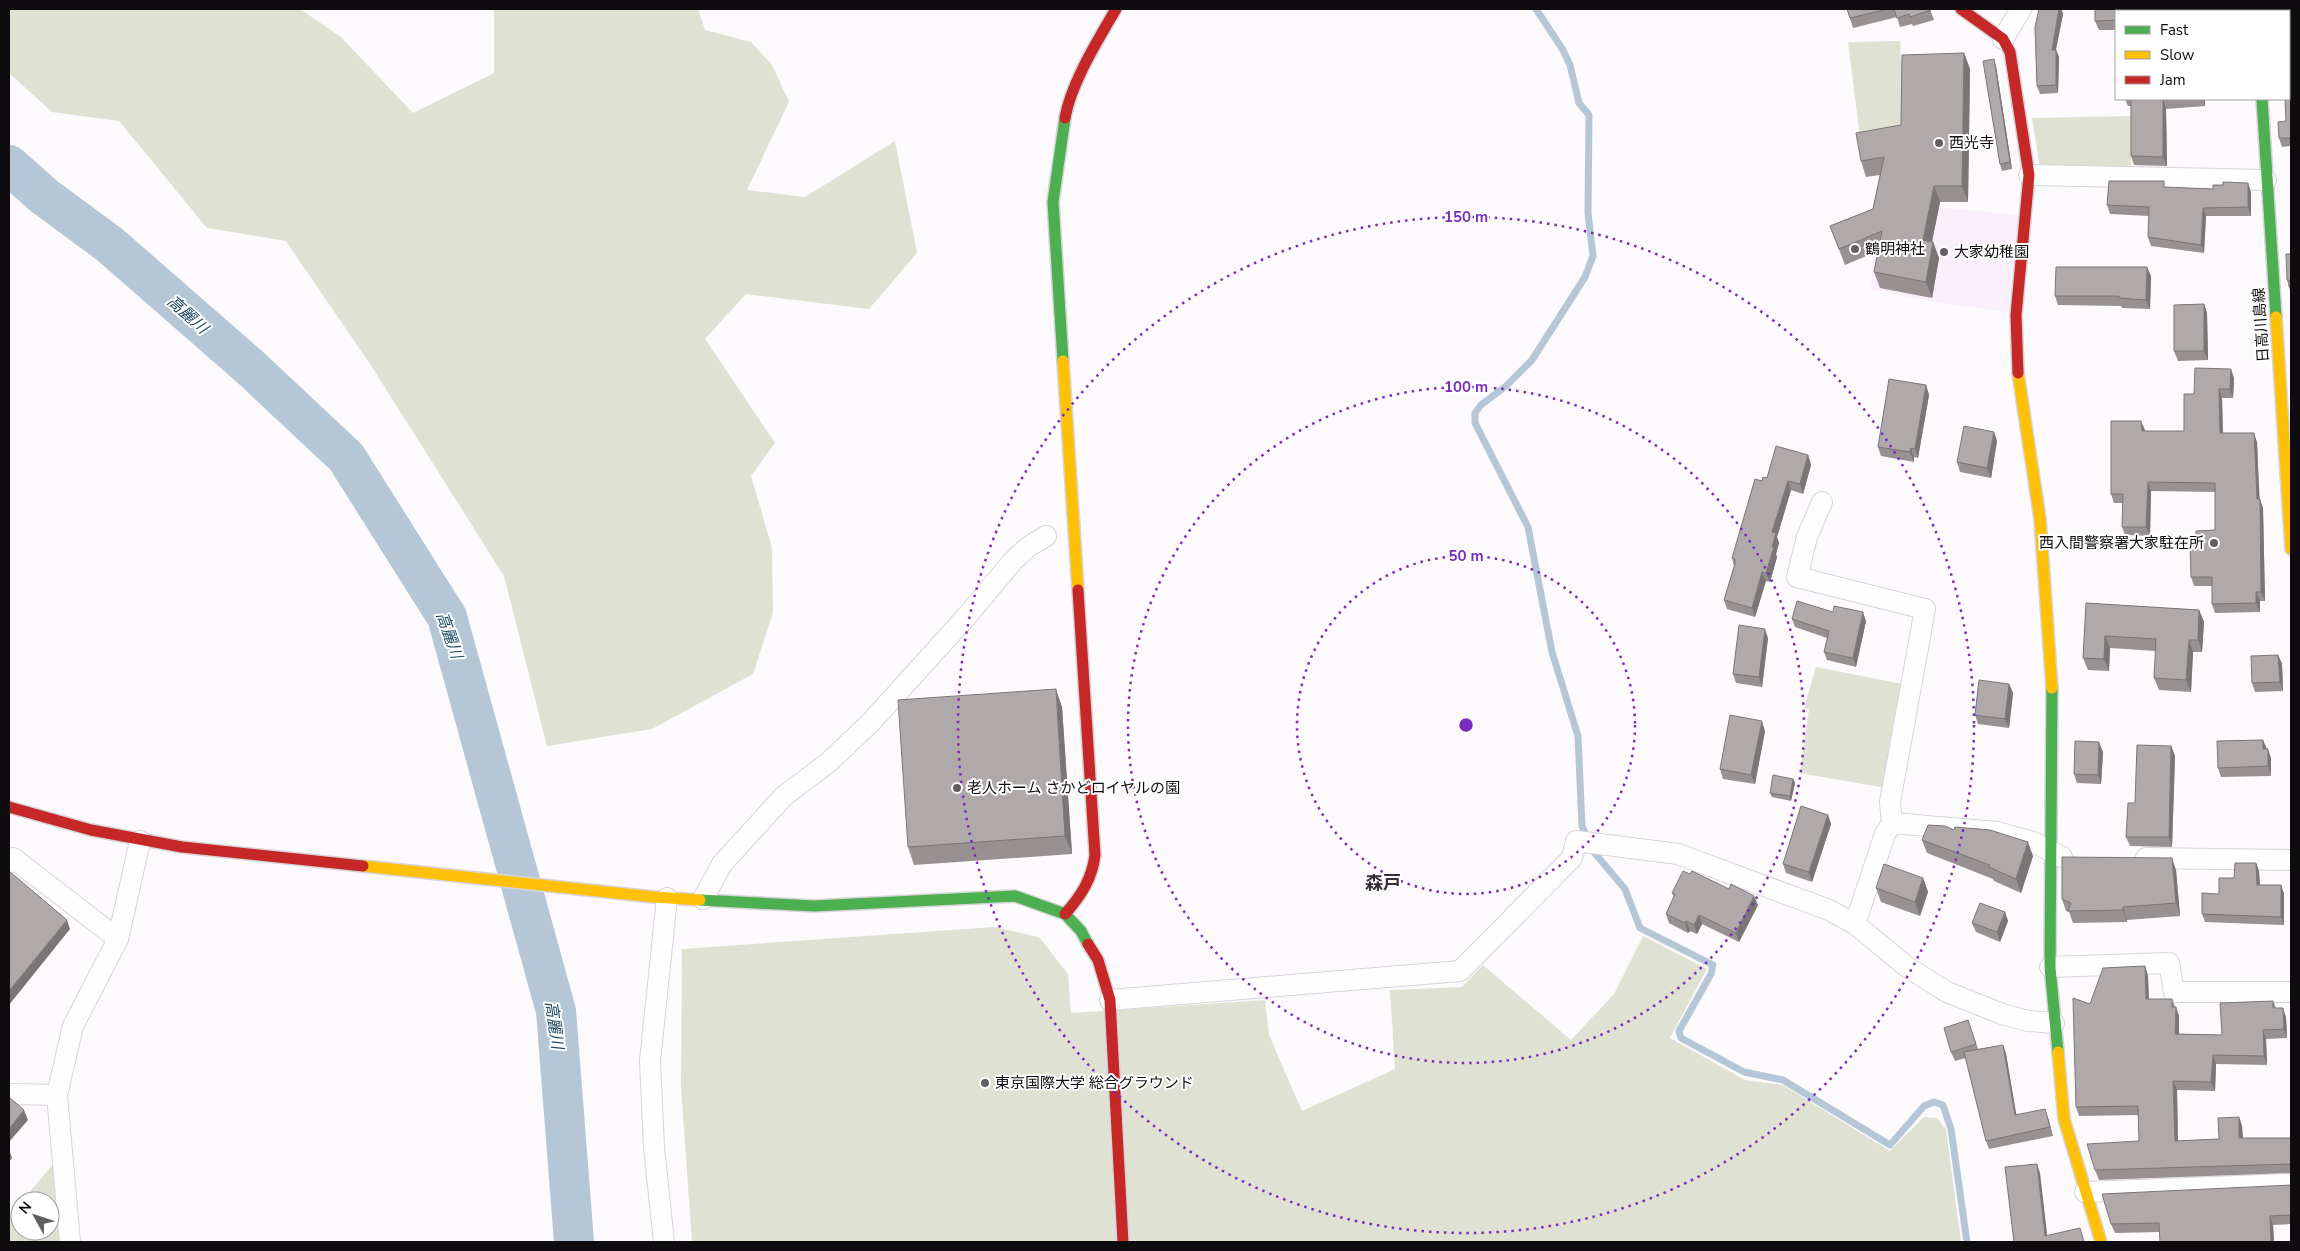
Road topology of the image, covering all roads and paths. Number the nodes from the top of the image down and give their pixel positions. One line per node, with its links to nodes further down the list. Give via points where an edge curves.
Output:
1 (1116, 9): 21 (street, via 1091,51 1067,108 1053,202 1095,855 1087,888)
2 (1961, 9): 4 (street)
3 (2022, 9): 4 (street)
4 (2003, 39): 6 (street, via 2010,52 2014,72)
5 (2262, 100): 7 (street, 日高川島線)
6 (2029, 175): 7 (street); 14 (street, via 2016,315 2018,385 2040,519 2048,605 2052,666)
7 (2266, 180): 10 (street, 日高川島線)
8 (1822, 502): 12 (street, via 1806,537 1797,577 1925,609 1890,802)
9 (1046, 536): 20 (street, via 1013,561 871,722 829,762 784,796 722,864)
10 (2291, 549)
11 (9, 807): 13 (street)
12 (1892, 823): 14 (street, via 1997,832 2033,842); 22 (street, via 1885,834)
13 (140, 841): 19 (street); 23 (street)
14 (2051, 852): 15 (street, via 2061,857); 24 (street)
15 (2080, 857)
16 (2128, 858): 17 (street)
17 (2291, 860)
18 (9, 863): 23 (street, via 13,858)
19 (667, 898): 20 (street); 33 (street, via 650,1062 654,1148)
20 (703, 899): 21 (street, via 814,906 1015,896)
21 (1065, 914): 26 (street, via 1098,960)
22 (1855, 924): 26 (street, via 1829,910 1678,854 1576,841 1572,858 1460,971); 27 (street, via 1907,967 1947,992 2002,1014)
23 (118, 939): 29 (street, via 73,1026)
24 (2050, 967): 25 (street, via 2169,964 2174,992); 27 (street)
25 (2291, 992)
26 (1110, 1000): 34 (street)
27 (2054, 1023): 31 (street, via 2064,1119)
28 (9, 1094): 29 (street)
29 (57, 1095): 32 (street)
30 (2291, 1184): 31 (street)
31 (2085, 1192): 35 (street)
32 (70, 1242)
33 (664, 1242)
34 (1122, 1242)
35 (2101, 1242)

